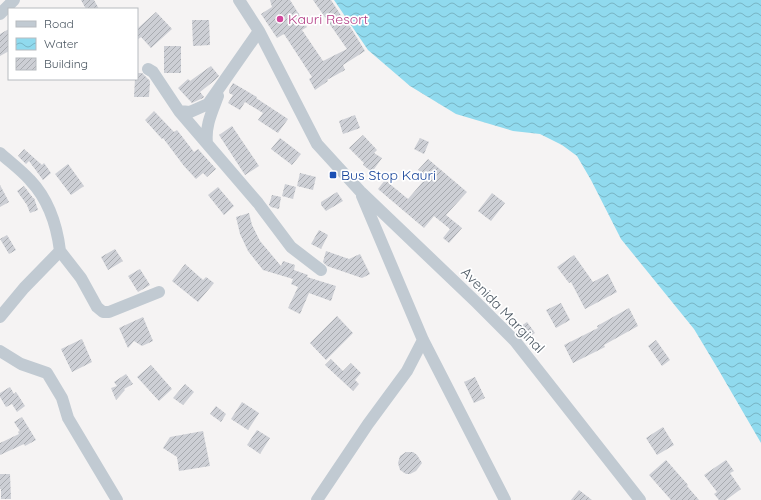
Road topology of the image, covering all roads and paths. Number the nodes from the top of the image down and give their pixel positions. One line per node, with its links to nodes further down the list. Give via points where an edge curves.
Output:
1 (14, 0): 3 (street)
2 (239, 0): 4 (street, Avenida Marginal)
3 (0, 14)
4 (259, 31): 6 (street); 10 (street, Avenida Marginal, via 317,144)
5 (148, 69): 7 (street, via 153,72)
6 (223, 82): 7 (street, via 208,104 190,112); 8 (street, via 207,127)
7 (179, 111): 8 (street)
8 (207, 143): 12 (street, via 291,247)
9 (0, 153): 11 (street, via 31,181 44,199 54,221)
10 (360, 191): 15 (street, Avenida Marginal); 20 (street, Avenida Marginal, via 515,341)
11 (60, 251): 13 (street, via 81,278 97,308 103,312 109,312); 14 (street)
12 (321, 270)
13 (159, 292)
14 (0, 317)
15 (423, 340): 18 (street, via 407,371); 19 (street, Avenida Marginal)
16 (0, 351): 17 (street, via 20,364 47,373 62,398 68,418)
17 (117, 500)
18 (317, 500)
19 (505, 500)
20 (640, 500)

